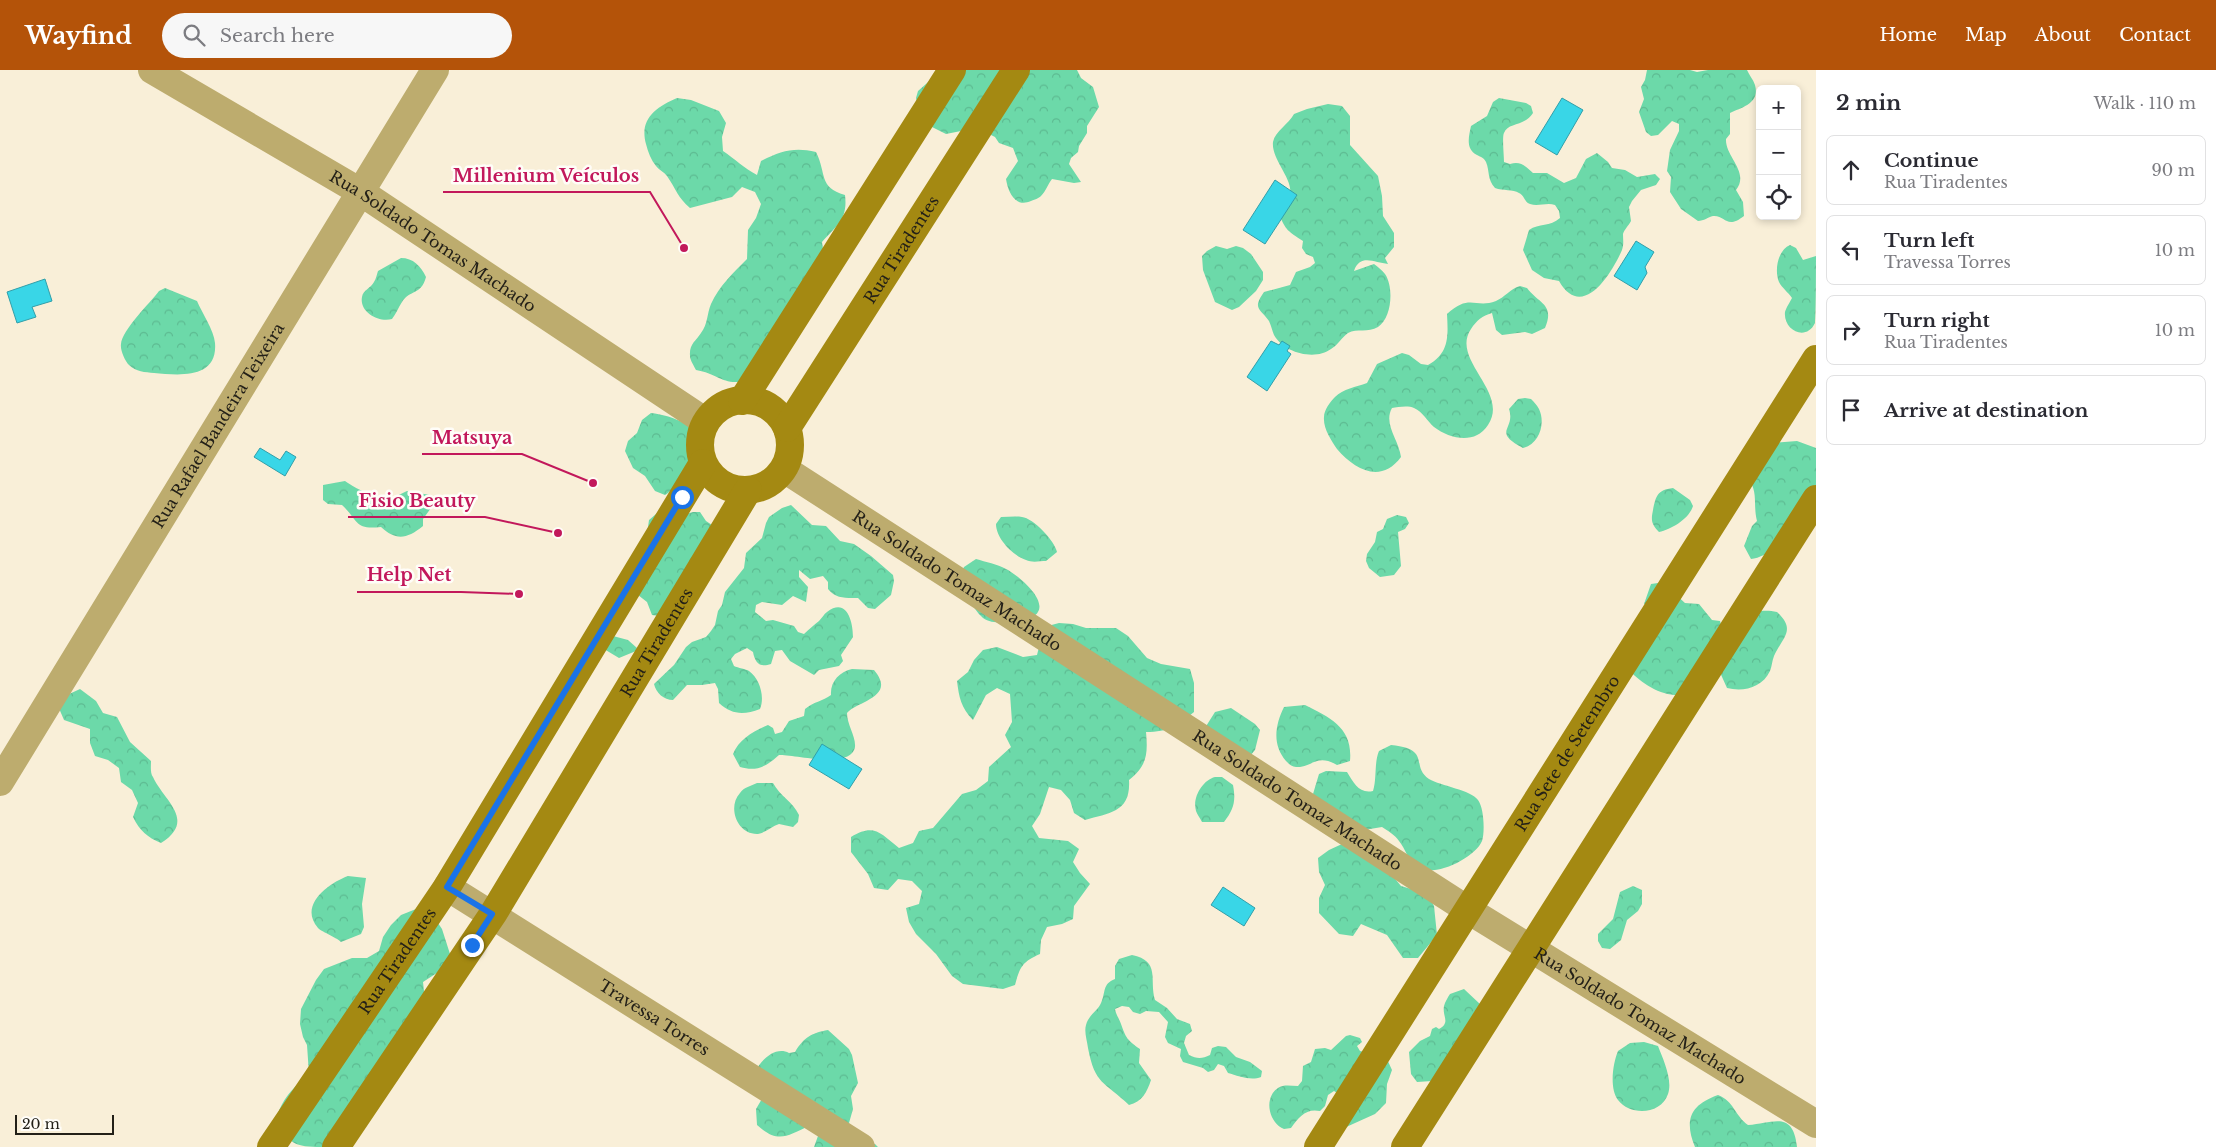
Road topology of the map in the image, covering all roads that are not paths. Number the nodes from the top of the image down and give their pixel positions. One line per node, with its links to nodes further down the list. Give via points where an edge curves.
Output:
1 (152, 70): 5 (street, Rua Soldado Tomas Machado)
2 (434, 70): 5 (street, Rua Rafael Bandeira Teixeira)
3 (952, 70): 7 (main road)
4 (1016, 70): 9 (main road, Rua Tiradentes)
5 (359, 191): 8 (street, Rua Soldado Tomas Machado); 14 (street, Rua Rafael Bandeira Teixeira)
6 (1816, 359): 16 (main road, Rua Sete de Setembro)
7 (742, 400): 8 (main road, via 716,411); 9 (main road, via 756,401 769,407)
8 (706, 422): 10 (main road, via 701,435)
9 (787, 428): 11 (main road, via 789,456)
10 (703, 463): 12 (main road, via 721,484); 15 (main road, Rua Tiradentes)
11 (784, 469): 12 (main road, via 775,480); 16 (street, Rua Soldado Tomaz Machado)
12 (748, 490): 17 (main road, Rua Tiradentes)
13 (1816, 499): 18 (main road)
14 (0, 782)
15 (447, 887): 17 (street, Travessa Torres); 20 (main road, Rua Tiradentes)
16 (1468, 910): 18 (street, Rua Soldado Tomaz Machado); 23 (main road, Rua Sete de Setembro)
17 (492, 914): 21 (main road, Rua Tiradentes); 22 (street, Travessa Torres)
18 (1531, 948): 19 (street, Rua Soldado Tomaz Machado); 24 (main road)
19 (1816, 1124)
20 (271, 1147)
21 (336, 1147)
22 (861, 1147)
23 (1318, 1147)
24 (1405, 1147)

